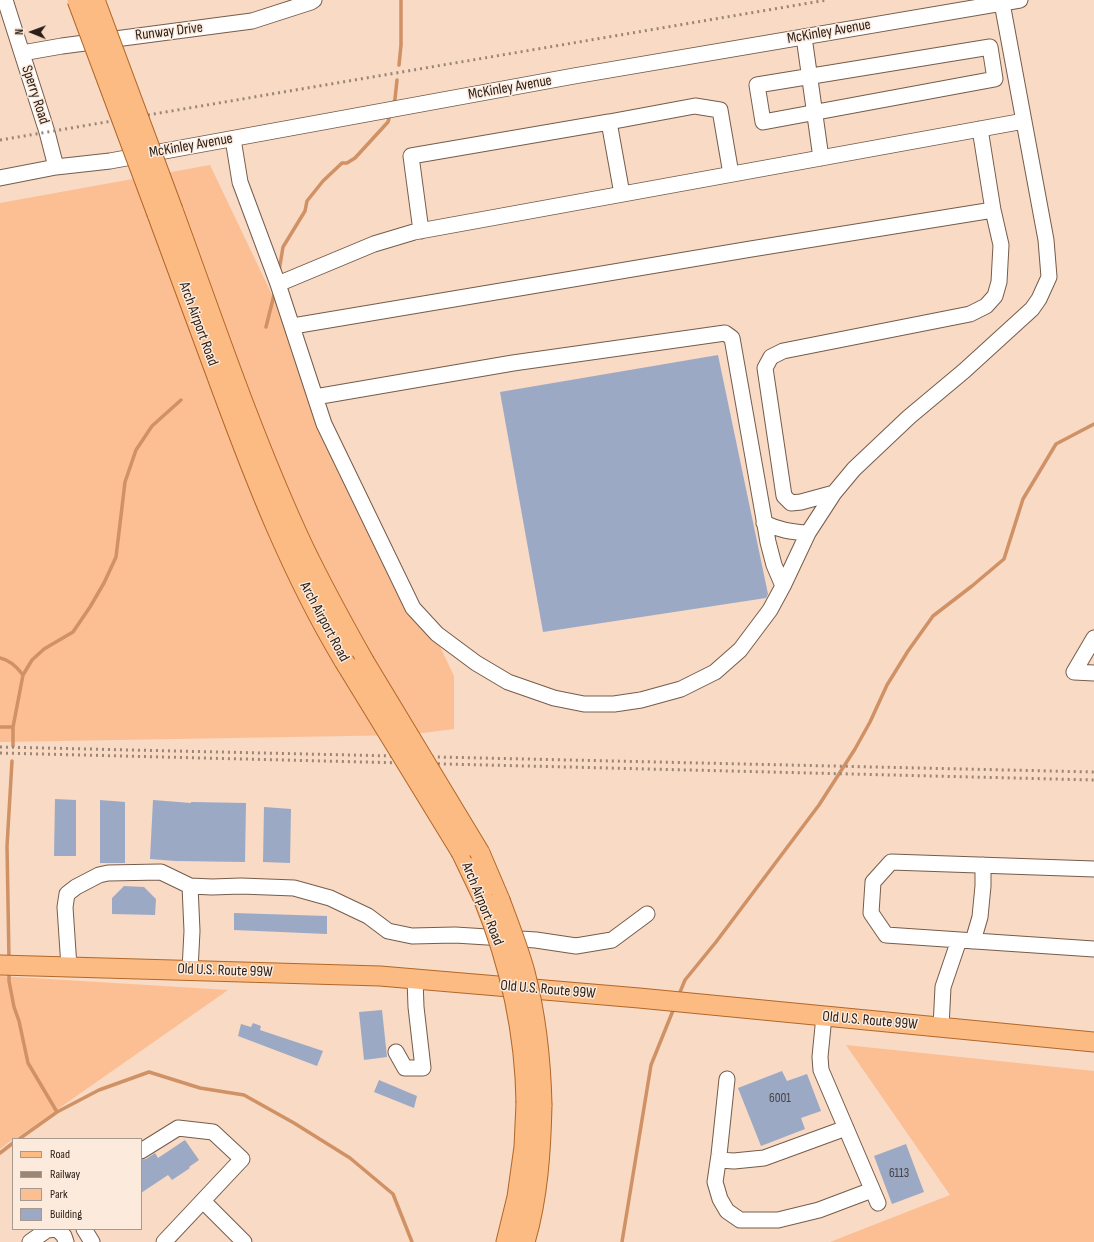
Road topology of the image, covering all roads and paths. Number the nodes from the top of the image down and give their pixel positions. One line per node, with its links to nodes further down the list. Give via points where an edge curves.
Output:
1 (5, 0): 8 (street, Sperry Road)
2 (77, 0): 21 (main road, Arch Airport Road, bridge)
3 (95, 0): 21 (main road, Arch Airport Road, bridge)
4 (314, 0): 8 (street, Runway Drive, via 252,21)
5 (1020, 0): 6 (street, McKinley Avenue)
6 (1002, 3): 7 (street, McKinley Avenue); 11 (street)
7 (804, 37): 9 (street); 14 (street, McKinley Avenue, via 574,76)
8 (22, 53): 16 (street, Sperry Road)
9 (809, 76): 10 (street); 10 (street, via 757,85 763,122); 10 (street, via 990,47 995,80)
10 (814, 112): 15 (street)
11 (1024, 121): 13 (street); 26 (street, via 1050,272 1039,299 1032,309 964,372 908,417 854,469)
12 (609, 122): 17 (street, via 695,106 720,110); 19 (street); 22 (street, via 410,156)
13 (980, 129): 15 (street); 20 (street)
14 (233, 139): 16 (street, McKinley Avenue); 23 (street, via 240,182)
15 (821, 158): 17 (street)
16 (56, 168): 18 (street, McKinley Avenue)
17 (731, 174): 19 (street)
18 (0, 178)
19 (622, 194): 22 (street)
20 (993, 210): 24 (street); 26 (street, via 1000,245 999,282 994,296 986,306 970,314 784,351 771,357 765,368 784,496 791,503)
21 (165, 212): 35 (main road, Arch Airport Road, bridge, via 278,490 319,580 364,662 480,853); 35 (main road, Arch Airport Road, bridge, via 237,432 298,575 344,661)
22 (421, 231): 23 (street, via 374,244)
23 (278, 284): 24 (street)
24 (292, 326): 25 (street)
25 (314, 397): 27 (street, via 514,364 725,334 732,338); 29 (street, via 324,424 413,608 437,634 476,663 508,682 554,698 584,704 614,704 641,700 681,689 715,672 740,650 770,610)
26 (834, 494): 28 (street)
27 (764, 523): 28 (street, via 789,532); 29 (street, via 774,565)
28 (808, 533): 29 (street)
29 (783, 586)
30 (1094, 638): 31 (street, via 1074,672)
31 (1094, 672)
32 (983, 865): 33 (street); 37 (street, via 980,917); 37 (street, via 891,862 873,882 871,913 886,934)
33 (1094, 868)
34 (190, 886): 36 (street, via 294,888 330,898 368,916 388,931 412,936 455,934 536,940 576,946 612,940); 40 (street, via 162,872 108,873 99,875 76,888 67,894 64,907); 41 (street)
35 (491, 899): 48 (main road, Arch Airport Road, bridge, via 512,932 525,972 538,1047)
36 (647, 914)
37 (966, 940): 38 (street); 44 (street, via 943,987)
38 (1094, 949)
39 (0, 964): 40 (main road, Old U.S. Route 99W)
40 (69, 966): 41 (main road, Old U.S. Route 99W)
41 (190, 970): 42 (main road, Old U.S. Route 99W)
42 (415, 979): 43 (main road, Old U.S. Route 99W); 46 (street, via 423,1068 405,1068)
43 (824, 1016): 44 (main road, Old U.S. Route 99W); 49 (street, via 821,1070)
44 (941, 1027): 45 (main road, Old U.S. Route 99W)
45 (1094, 1042)
46 (396, 1052)
47 (727, 1079): 51 (street)
48 (534, 1104): 61 (main road, Arch Airport Road); 62 (main road, Arch Airport Road, via 541,1143 537,1182)
49 (846, 1128): 51 (street, via 764,1158); 51 (street, via 875,1196 778,1220 740,1220 727,1211 720,1199 715,1182)
50 (142, 1150): 52 (street, via 178,1128 213,1132 242,1159)
51 (718, 1160)
52 (203, 1201): 59 (street); 60 (street)
53 (47, 1230): 56 (street)
54 (58, 1230): 57 (street)
55 (85, 1230): 58 (street)
56 (30, 1242)
57 (66, 1242)
58 (92, 1242)
59 (164, 1242)
60 (244, 1242)
61 (506, 1242)
62 (525, 1242)

